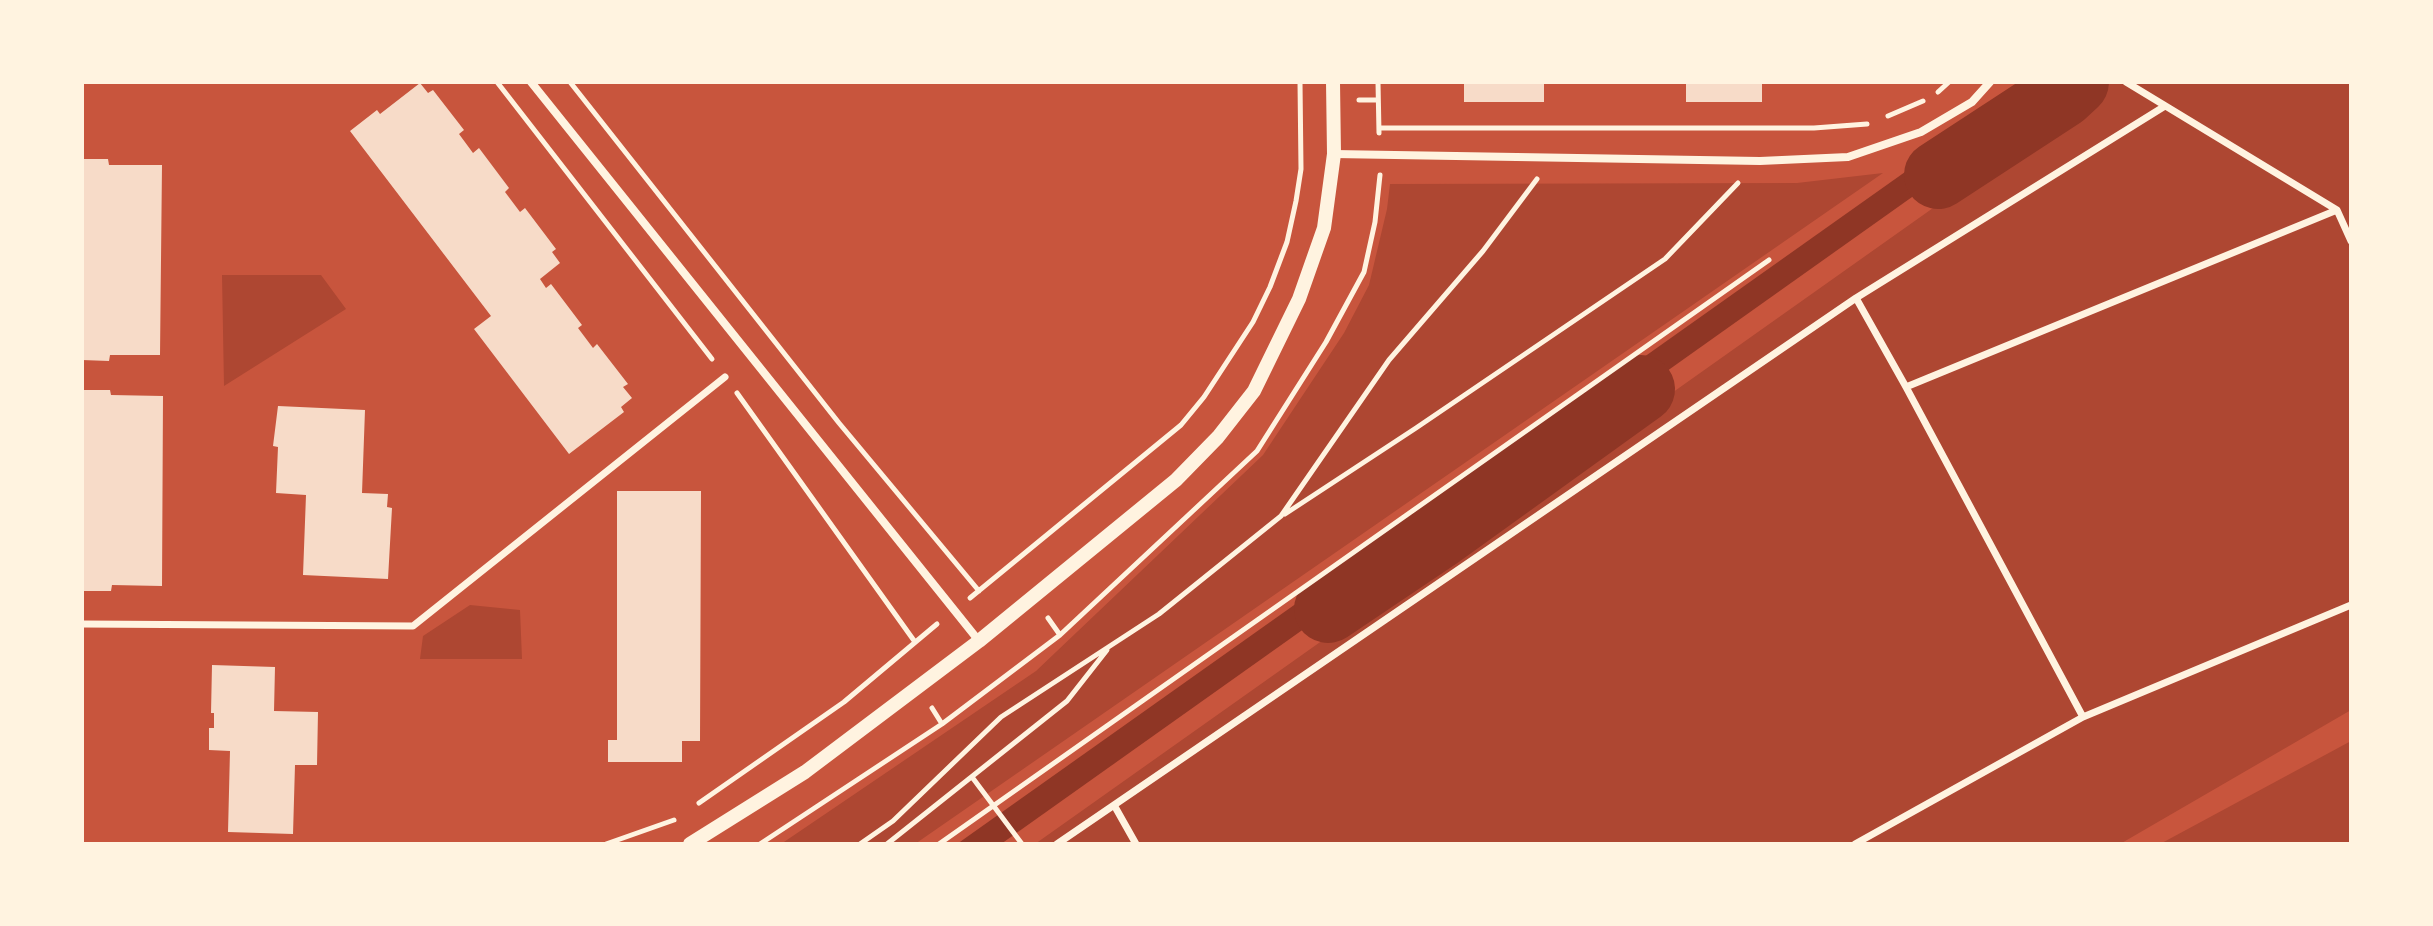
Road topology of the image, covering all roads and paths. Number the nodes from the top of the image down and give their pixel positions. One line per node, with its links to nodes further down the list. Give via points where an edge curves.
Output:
1 (531, 82): 24 (street)
2 (570, 82): 22 (path)
3 (1300, 82): 22 (path, via 1296,201 1270,287 1246,333 1181,425)
4 (1333, 82): 12 (street)
5 (1949, 82): 9 (path, via 1934,96)
6 (1990, 82): 14 (street, via 1972,102 1921,132 1848,157)
7 (2128, 83): 8 (street)
8 (2165, 106): 15 (street); 18 (street)
9 (1882, 118)
10 (1869, 124): 11 (path)
11 (1379, 128)
12 (1334, 154): 13 (street); 26 (street, via 1324,228 1299,299 1254,391 1176,480)
13 (1555, 156): 14 (street); 21 (path, via 1483,251 1389,360)
14 (1760, 161): 21 (path, via 1665,259)
15 (2337, 210): 16 (street); 20 (street)
16 (2351, 241)
17 (1769, 260): 37 (path)
18 (1856, 298): 20 (street); 30 (street)
19 (725, 377): 25 (street, via 413,626)
20 (1906, 387): 28 (street)
21 (1281, 516): 27 (path, via 1159,614)
22 (979, 591): 24 (path)
23 (2351, 605): 28 (street)
24 (955, 610): 26 (street); 31 (path, via 844,702)
25 (82, 624)
26 (979, 641): 34 (street, via 805,772)
27 (1111, 645): 29 (path, via 1067,701); 35 (path, via 1001,717 893,821)
28 (2083, 717): 41 (street)
29 (972, 777): 36 (path); 38 (path)
30 (1114, 805): 39 (street); 40 (street)
31 (692, 808)
32 (681, 815): 33 (path)
33 (606, 844)
34 (690, 844)
35 (860, 844)
36 (887, 844)
37 (939, 844)
38 (1022, 844)
39 (1057, 844)
40 (1136, 844)
41 (1855, 844)

